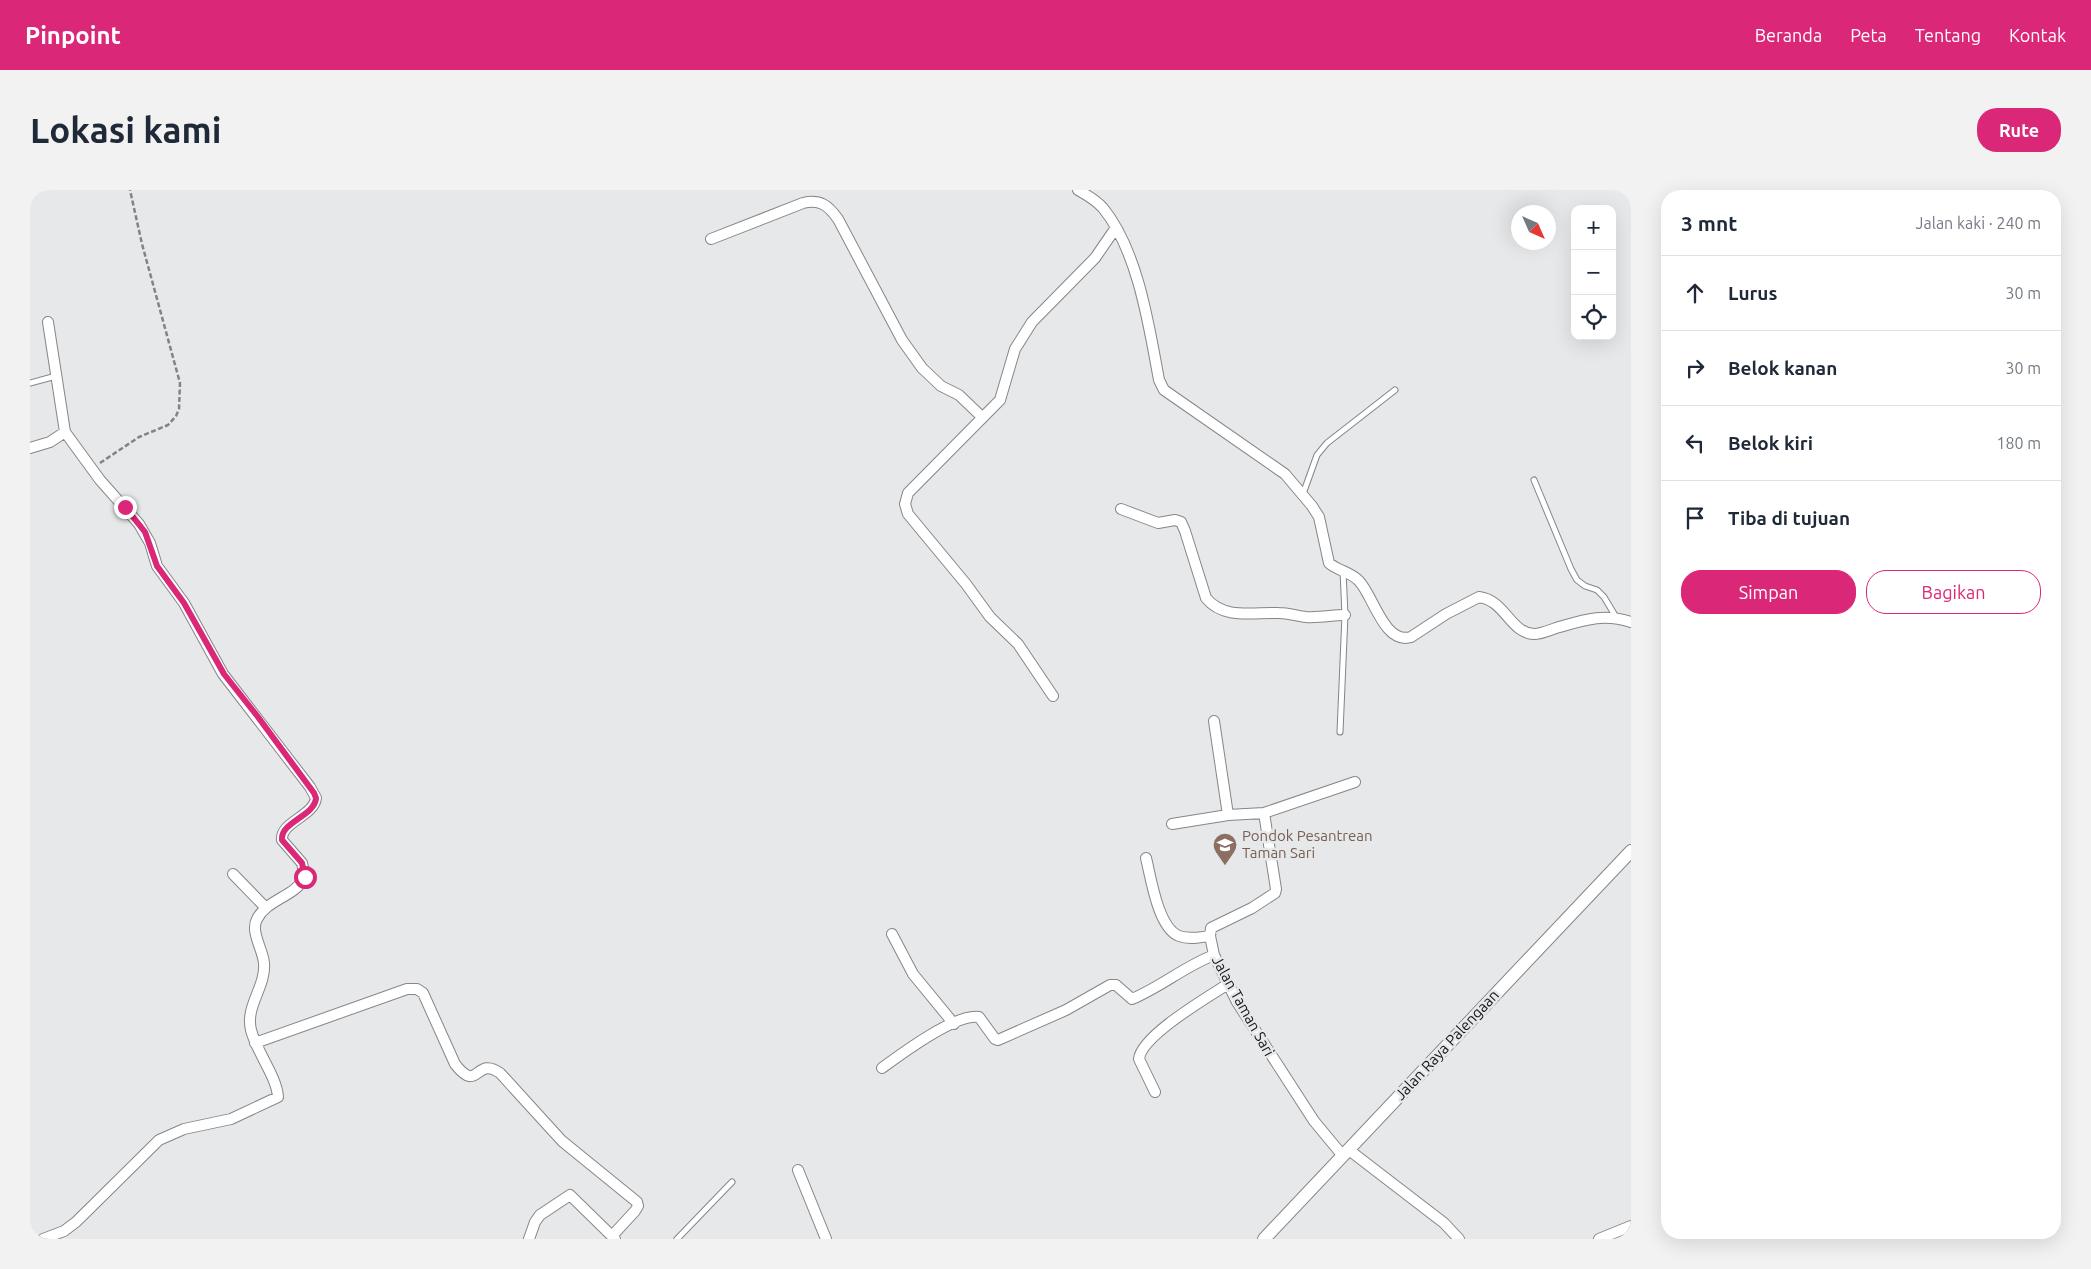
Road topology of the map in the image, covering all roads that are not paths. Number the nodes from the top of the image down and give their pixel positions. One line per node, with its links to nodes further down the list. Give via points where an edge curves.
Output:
1 (1078, 190): 2 (street, via 1104,209)
2 (1115, 229): 8 (street, via 1095,258 1032,322 1015,349 1000,400); 12 (street, via 1126,249 1141,292 1159,380 1164,390 1285,474)
3 (710, 239): 8 (street, via 803,203 822,202 838,219 902,340 922,368)
4 (48, 322): 5 (street)
5 (56, 376): 6 (lane); 9 (street)
6 (30, 383)
7 (1395, 390): 12 (lane, via 1327,443 1317,455)
8 (982, 417): 18 (street, via 908,494 905,504 908,514 990,617 1018,644)
9 (65, 432): 10 (street, via 50,442); 28 (street, via 100,480 139,524 150,543 157,566 184,603 224,674 316,798 314,804 281,837 302,863 305,877 284,897)
10 (30, 448)
11 (1534, 480): 16 (lane, via 1577,580 1597,590)
12 (1302, 494): 14 (street, via 1320,517 1329,564)
13 (1121, 509): 15 (street, via 1158,523 1180,522 1186,531 1206,598 1213,606 1250,615)
14 (1343, 570): 15 (lane); 16 (street, via 1361,583 1376,613 1399,638 1405,639 1479,597 1494,601 1517,627 1536,634 1593,618)
15 (1346, 615): 20 (lane)
16 (1616, 617): 17 (street)
17 (1631, 622)
18 (1053, 696)
19 (1214, 721): 23 (street)
20 (1340, 732)
21 (1355, 782): 22 (street)
22 (1264, 813): 23 (street); 30 (street, Jalan Taman Sari, via 1275,893 1211,928)
23 (1228, 814): 24 (street)
24 (1172, 824)
25 (1631, 851): 37 (street, Jalan Raya Palengaan)
26 (1146, 858): 30 (street, via 1158,908 1168,928 1191,938)
27 (233, 874): 28 (street)
28 (265, 907): 34 (street, via 255,925 264,963 250,1013)
29 (892, 934): 33 (street, via 914,974)
30 (1210, 936): 31 (street, Jalan Taman Sari)
31 (1214, 955): 32 (street, Jalan Taman Sari); 33 (street, via 1132,999 1116,985 1110,985 1066,1010 998,1040 979,1016)
32 (1228, 984): 36 (street, via 1161,1030 1142,1049 1139,1059); 37 (street, Jalan Taman Sari, via 1274,1062 1314,1121)
33 (954, 1024): 35 (street, via 923,1039)
34 (255, 1043): 41 (street, via 407,989 417,989 423,993 462,1073 474,1076 487,1067 500,1073 562,1141 637,1202 636,1211); 42 (street, via 277,1091 276,1100 231,1119 184,1129 159,1140 76,1222)
35 (882, 1068)
36 (1155, 1092)
37 (1346, 1153): 46 (street, Jalan Raya Palengaan); 47 (street, Jalan Taman Sari, via 1444,1223)
38 (798, 1170): 45 (street)
39 (732, 1182): 44 (lane)
40 (1631, 1226): 48 (street)
41 (614, 1238): 43 (street, via 570,1195 540,1215)
42 (43, 1239)
43 (529, 1239)
44 (677, 1239)
45 (826, 1239)
46 (1264, 1239)
47 (1459, 1239)
48 (1599, 1239)

